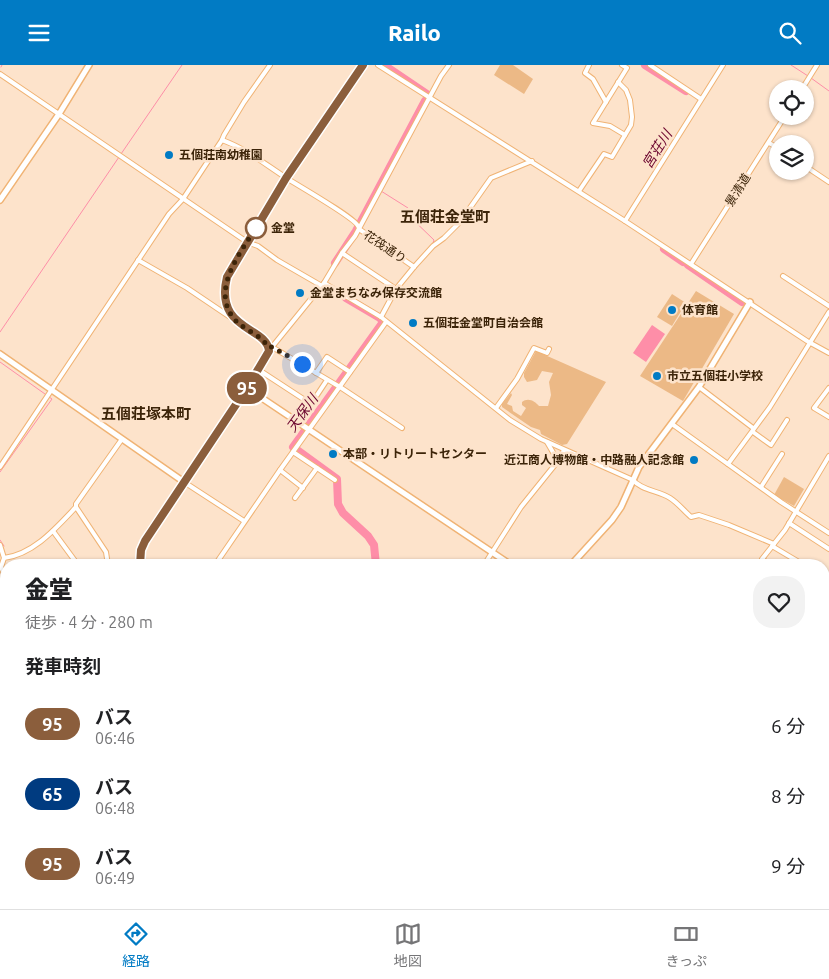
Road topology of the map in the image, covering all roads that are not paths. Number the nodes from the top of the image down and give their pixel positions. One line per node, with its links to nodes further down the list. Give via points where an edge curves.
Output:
1 (89, 65): 17 (street)
2 (270, 65): 19 (street)
3 (363, 65): 23 (street)
4 (378, 65): 14 (street)
5 (449, 65): 14 (street)
6 (589, 65): 16 (street, via 584,73 593,79)
7 (622, 65): 13 (street, via 627,68)
8 (650, 65): 15 (street)
9 (723, 65): 15 (street)
10 (817, 65): 12 (street)
11 (0, 74): 17 (street)
12 (807, 80)
13 (618, 82): 16 (street); 18 (street, via 630,100 631,125)
14 (430, 98): 21 (street); 29 (street)
15 (701, 99): 28 (street)
16 (606, 102): 18 (street, via 593,123 610,126)
17 (59, 114): 26 (street); 27 (street)
18 (625, 135): 25 (street, via 612,157 604,154)
19 (222, 140): 23 (street, 花筏通り, via 266,163); 26 (street)
20 (769, 143): 33 (street, 景清道)
21 (532, 161): 25 (street); 34 (street, via 491,179 460,222)
22 (814, 172): 24 (street)
23 (286, 178): 29 (street, 花筏通り); 30 (street)
24 (829, 182)
25 (579, 191): 28 (street)
26 (183, 199): 30 (street); 32 (street)
27 (0, 200)
28 (626, 221): 33 (street)
29 (358, 226): 31 (street); 34 (street, 花筏通り)
30 (247, 242): 36 (street); 43 (street, via 227,277 224,295 226,305)
31 (342, 253): 36 (street); 37 (street)
32 (138, 260): 43 (street); 57 (street)
33 (691, 264): 38 (street)
34 (413, 266): 37 (street)
35 (783, 276): 39 (street)
36 (323, 285): 41 (street); 45 (street)
37 (396, 289): 41 (street)
38 (750, 303): 44 (street); 54 (street)
39 (829, 306)
40 (829, 312): 44 (street)
41 (380, 317): 42 (street)
42 (386, 322): 50 (street); 58 (street)
43 (238, 323): 45 (street)
44 (810, 341): 47 (street); 64 (street)
45 (270, 347): 49 (street); 51 (street)
46 (549, 349): 58 (street, via 547,353 534,348)
47 (829, 353)
48 (0, 354): 57 (street)
49 (259, 370): 52 (street, via 311,404); 55 (street)
50 (349, 371): 51 (street, via 327,357); 53 (street)
51 (316, 373): 52 (street)
52 (327, 380): 53 (street)
53 (338, 386): 62 (street); 63 (street)
54 (698, 387): 61 (street); 64 (street)
55 (247, 388): 62 (street); 78 (street)
56 (829, 388): 59 (street, via 814,408)
57 (49, 395): 65 (street); 73 (street)
58 (496, 407): 66 (street, via 510,420)
59 (829, 417)
60 (787, 420): 64 (street, via 771,445)
61 (672, 424): 72 (street); 77 (street)
62 (308, 428): 67 (street); 91 (street)
63 (402, 428)
64 (753, 430): 72 (street)
65 (122, 439): 78 (street); 82 (street)
66 (546, 441): 68 (street); 71 (street)
67 (295, 450): 74 (street); 75 (street)
68 (564, 450): 71 (street); 77 (street)
69 (782, 454): 79 (street)
70 (829, 456): 83 (street)
71 (558, 461): 91 (street)
72 (728, 465): 79 (street)
73 (0, 467)
74 (317, 468): 76 (street); 80 (street)
75 (280, 470): 80 (street); 84 (street)
76 (335, 480)
77 (633, 480): 89 (street, via 670,499 691,517 707,517); 99 (street, via 626,499 612,520)
78 (184, 482): 84 (street); 95 (street, via 145,541)
79 (760, 487): 83 (street)
80 (302, 488): 81 (street)
81 (295, 498)
82 (76, 507): 86 (street); 94 (street, via 106,552)
83 (796, 510): 85 (street); 87 (street)
84 (244, 521): 96 (street)
85 (789, 523): 89 (street); 90 (street)
86 (53, 531): 92 (street, via 34,546); 93 (street)
87 (829, 533)
88 (0, 545): 92 (street)
89 (773, 545): 100 (street); 101 (street)
90 (829, 549)
91 (492, 553): 97 (street); 98 (street)
92 (4, 558)
93 (74, 559)
94 (107, 559)
95 (140, 559)
96 (219, 559)
97 (488, 559)
98 (502, 559)
99 (577, 559)
100 (762, 559)
101 (795, 559)

